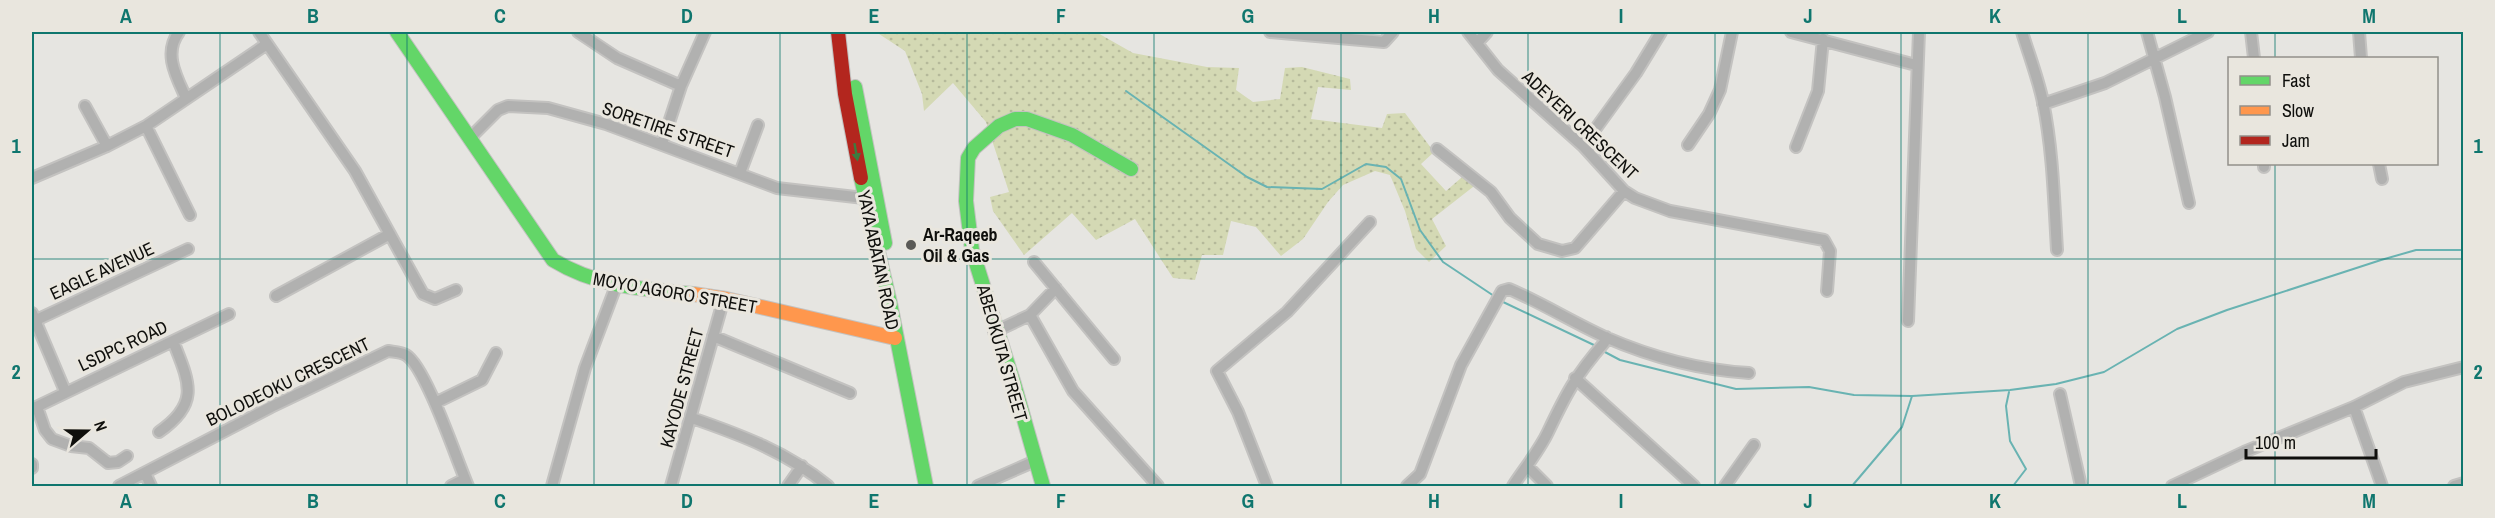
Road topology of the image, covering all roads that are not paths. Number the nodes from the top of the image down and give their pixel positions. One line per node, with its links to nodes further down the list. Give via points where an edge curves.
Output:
1 (179, 32): 29 (street, via 172,40 171,56)
2 (259, 32): 23 (street)
3 (397, 32): 34 (street, MOYO AGORO STREET)
4 (578, 32): 28 (street, via 617,58)
5 (705, 32): 28 (street)
6 (838, 32): 47 (street, YAYA ABATAN ROAD, one-way to 47)
7 (848, 32): 98 (street, YAYA ABATAN ROAD, via 851,69)
8 (1270, 32): 9 (street, via 1342,36 1377,43 1384,42)
9 (1393, 32)
10 (1468, 32): 22 (street, ADEYERI CRESCENT)
11 (1487, 32): 22 (street)
12 (1661, 32): 38 (street)
13 (1732, 32): 36 (street, via 1720,90)
14 (1791, 32): 21 (street)
15 (1918, 32): 27 (street)
16 (2022, 32): 30 (street)
17 (2147, 32): 24 (street)
18 (2208, 32): 24 (street)
19 (2251, 32): 25 (street)
20 (2359, 32): 26 (street)
21 (1823, 39): 27 (street); 39 (street, via 1818,91)
22 (1477, 43): 38 (street, ADEYERI CRESCENT, via 1498,70)
23 (267, 44): 29 (street); 51 (street, via 355,171)
24 (2156, 57): 30 (street, via 2105,83); 48 (street)
25 (2254, 57)
26 (2361, 57)
27 (1916, 64): 64 (street)
28 (681, 86): 35 (street)
29 (186, 98): 33 (street)
30 (2043, 104): 53 (street)
31 (85, 106): 37 (street)
32 (758, 125): 43 (street)
33 (146, 126): 37 (street); 49 (street)
34 (471, 137): 35 (street, SORETIRE STREET, via 498,110 522,105 583,118); 55 (street, MOYO AGORO STREET, via 553,260 577,274)
35 (662, 144): 43 (street, SORETIRE STREET)
36 (1688, 145)
37 (107, 146): 44 (street)
38 (1583, 146): 46 (street, ADEYERI CRESCENT)
39 (1796, 147)
40 (1437, 149): 46 (street, via 1491,192 1510,218 1538,244 1562,251 1575,248)
41 (2379, 165): 45 (street)
42 (1131, 169): 65 (street, ABEOKUTA STREET, via 1071,134 1033,120 1001,122 970,154 966,222)
43 (740, 173): 47 (street, SORETIRE STREET, via 777,188)
44 (32, 178)
45 (2382, 179)
46 (1624, 191): 58 (street, ADEYERI CRESCENT, via 1670,211 1824,240 1828,244)
47 (864, 198): 67 (street, YAYA ABATAN ROAD, via 885,278)
48 (2189, 203)
49 (190, 214)
50 (1370, 222): 102 (street, via 1287,312 1217,371)
51 (390, 234): 57 (street, via 423,294 435,299); 59 (street)
52 (188, 249): 63 (street, EAGLE AVENUE)
53 (2057, 250)
54 (1034, 262): 56 (street)
55 (616, 286): 60 (street, MOYO AGORO STREET); 94 (street, via 585,368)
56 (1056, 288): 62 (street); 71 (street)
57 (456, 290)
58 (1827, 291)
59 (276, 296)
60 (724, 298): 66 (street, KAYODE STREET); 67 (street, MOYO AGORO STREET)
61 (229, 314): 69 (street, LSDPC ROAD)
62 (1030, 315): 65 (street); 101 (street, via 1073,391)
63 (33, 319): 75 (street)
64 (1908, 321)
65 (994, 332): 85 (street, ABEOKUTA STREET, via 1010,369)
66 (713, 336): 76 (street); 81 (street, KAYODE STREET)
67 (895, 338): 98 (street, YAYA ABATAN ROAD)
68 (1605, 340): 73 (street, via 1712,371); 74 (street); 103 (street, via 1509,289 1499,296 1461,364 1420,474)
69 (173, 341): 75 (street, LSDPC ROAD); 82 (street, via 187,380 187,397 177,419)
70 (496, 352): 78 (street, via 482,380)
71 (1114, 359)
72 (2463, 367): 80 (street, via 2404,382)
73 (1749, 373)
74 (1575, 378): 87 (street); 106 (street)
75 (65, 391): 79 (street, LSDPC ROAD)
76 (850, 393)
77 (2060, 394): 108 (street)
78 (435, 403): 88 (street, BOLODEOKU CRESCENT, via 413,360 388,351); 89 (street, BOLODEOKU CRESCENT)
79 (34, 408): 84 (street, via 52,438 89,448 108,463)
80 (2354, 408): 109 (street); 110 (street)
81 (692, 418): 86 (street, via 770,447); 95 (street, KAYODE STREET)
82 (159, 432)
83 (1754, 445): 107 (street)
84 (128, 456)
85 (1033, 462): 99 (street); 100 (street, ABEOKUTA STREET)
86 (802, 466): 96 (street); 97 (street)
87 (1527, 466): 104 (street); 105 (street)
88 (145, 473): 91 (street, BOLODEOKU CRESCENT); 92 (street)
89 (467, 483): 93 (street)
90 (2463, 483): 111 (street)
91 (119, 486)
92 (152, 486)
93 (451, 486)
94 (552, 486)
95 (671, 486)
96 (788, 486)
97 (828, 486)
98 (931, 486)
99 (978, 486)
100 (1043, 486)
101 (1158, 486)
102 (1267, 486)
103 (1407, 486)
104 (1513, 486)
105 (1547, 486)
106 (1694, 486)
107 (1725, 486)
108 (2081, 486)
109 (2172, 486)
110 (2382, 486)
111 (2454, 486)

